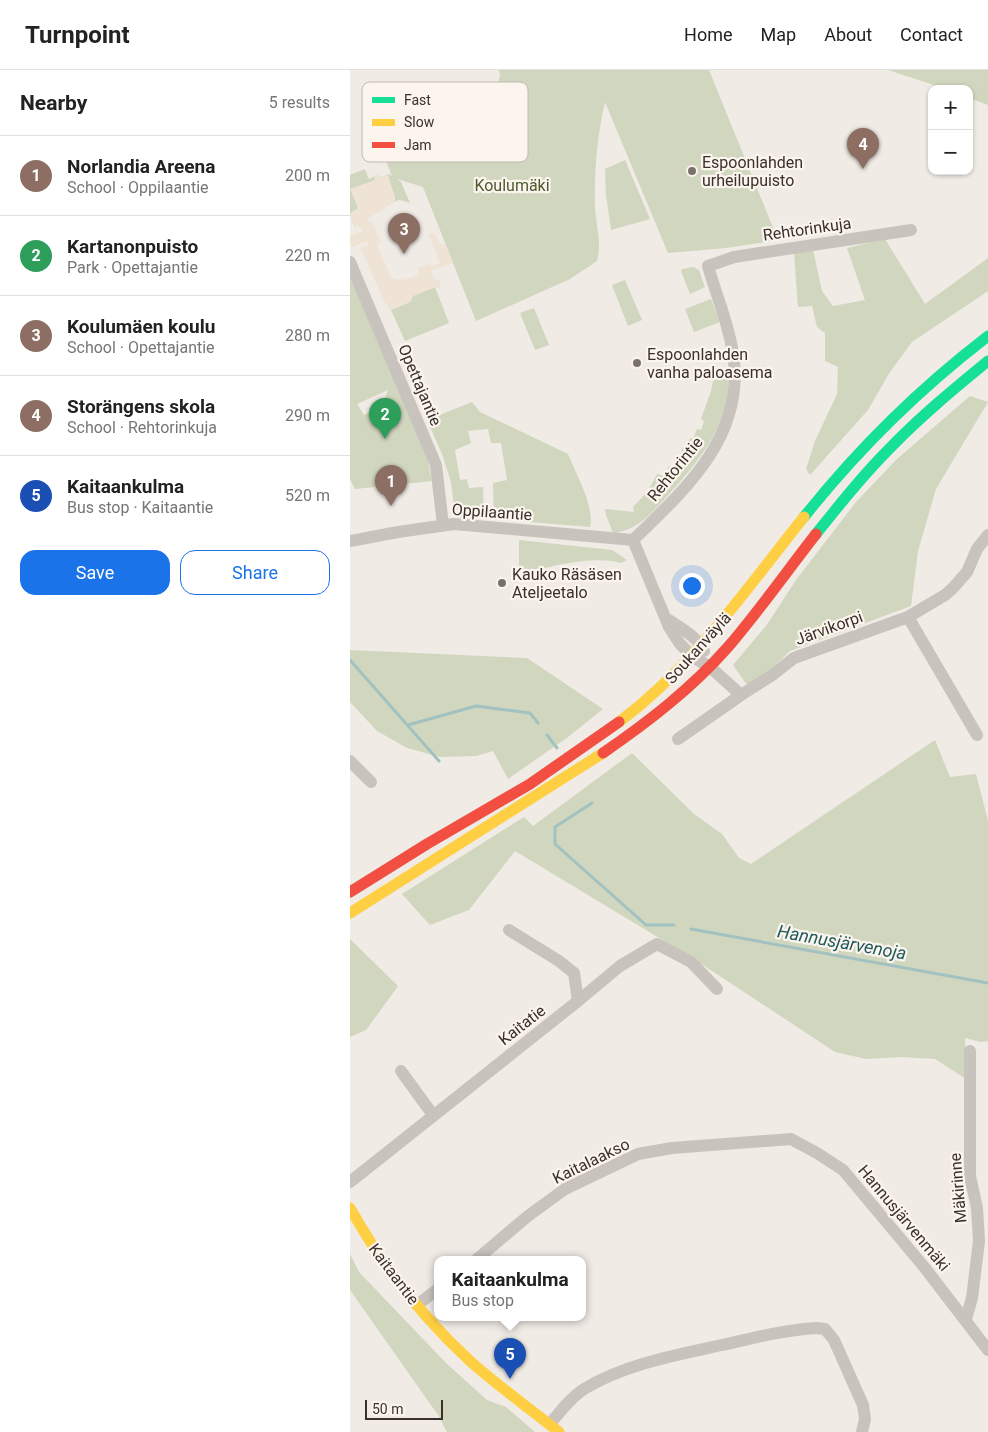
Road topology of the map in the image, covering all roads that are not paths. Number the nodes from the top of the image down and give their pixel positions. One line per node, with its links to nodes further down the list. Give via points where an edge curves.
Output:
1 (911, 230): 3 (street, Rehtorinkuja, via 734,257)
2 (350, 262): 6 (street, Opettajantie, via 436,465)
3 (708, 266): 8 (street, Rehtorintie, via 733,354 732,405 707,461)
4 (988, 336): 12 (main road, Soukanväylä, via 907,404 845,467)
5 (988, 361): 14 (main road, Soukanväylä, via 879,458)
6 (443, 525): 8 (street, Oppilaantie); 9 (street, Oppilaantie)
7 (988, 534): 11 (street, Järvikorpi, via 967,572 953,588)
8 (634, 540): 10 (street)
9 (350, 541)
10 (665, 617): 12 (street); 13 (street, via 680,644)
11 (908, 617): 15 (street, Järvikorpi, via 794,658); 16 (street)
12 (702, 647): 13 (main road, Soukanväylä); 14 (street)
13 (693, 657): 14 (street); 20 (main road, Soukanväylä, via 625,718 524,788)
14 (710, 667): 15 (street); 21 (main road, Soukanväylä, via 664,710 630,736)
15 (741, 695): 17 (street, Järvikorpi)
16 (977, 735)
17 (678, 739)
18 (350, 760): 19 (street)
19 (371, 782)
20 (350, 892)
21 (350, 913)
22 (509, 930): 24 (street, via 574,974)
23 (717, 989): 24 (street, Kaitatie, via 691,962 657,944 620,966)
24 (578, 1001): 27 (street, Kaitatie)
25 (970, 1051): 34 (street, Mäkirinne, via 970,1176 977,1208 978,1241 972,1298)
26 (401, 1071): 27 (street)
27 (433, 1115): 29 (street, Kaitatie)
28 (772, 1141): 31 (street, Kaitalaakso, via 672,1148 638,1154 565,1189); 34 (street, Hannusjärvenmäki, via 791,1140 843,1170)
29 (350, 1182)
30 (350, 1208): 33 (main road, Kaitaantie, via 384,1265)
31 (481, 1256)
32 (434, 1292): 33 (street)
33 (417, 1305): 36 (main road, Kaitaantie, via 469,1360)
34 (966, 1320): 35 (street, Hannusjärvenmäki)
35 (988, 1350)
36 (554, 1428): 37 (street, via 566,1404 584,1389 646,1363 755,1337 825,1329 834,1340 863,1405 865,1419)
37 (862, 1432)

